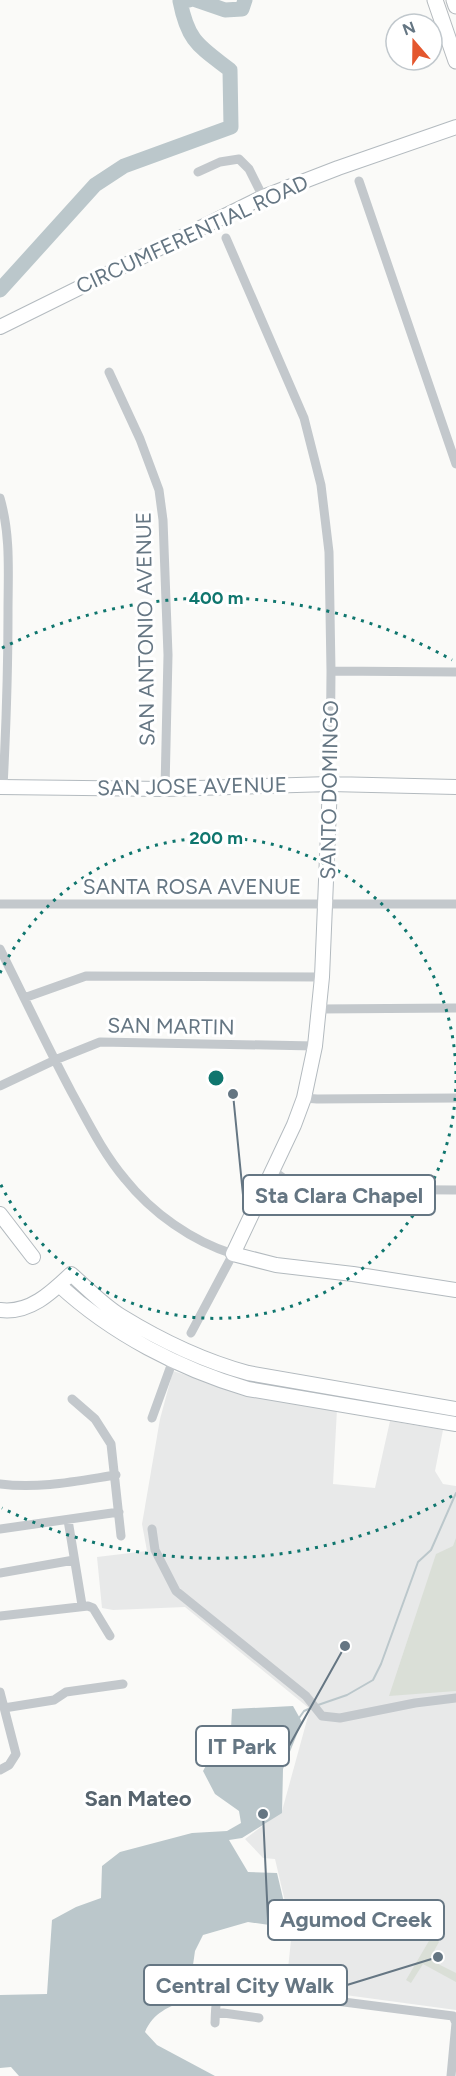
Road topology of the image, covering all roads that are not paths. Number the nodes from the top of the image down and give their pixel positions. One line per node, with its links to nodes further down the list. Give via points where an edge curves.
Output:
1 (435, 0): 6 (main road)
2 (445, 0): 5 (main road)
3 (454, 0): 4 (main road)
4 (456, 6)
5 (456, 32)
6 (456, 61)
7 (456, 127): 10 (street, CIRCUMFERENTIAL ROAD)
8 (198, 172): 10 (street, via 239,159 249,169)
9 (359, 181): 14 (street)
10 (263, 197): 12 (street, CIRCUMFERENTIAL ROAD)
11 (226, 238): 17 (street, SANTO DOMINGO, via 304,418 321,484 329,552)
12 (0, 327)
13 (109, 372): 22 (street, SAN ANTONIO AVENUE, via 159,490 168,655)
14 (456, 464)
15 (0, 498): 16 (street, via 7,529)
16 (4, 560): 20 (street, via 8,671)
17 (332, 671): 18 (street); 19 (street, SANTO DOMINGO)
18 (456, 672)
19 (330, 784): 21 (street, SAN JOSE AVENUE); 22 (street, SAN JOSE AVENUE); 25 (street, SANTO DOMINGO)
20 (2, 787): 22 (street, SAN JOSE AVENUE)
21 (456, 787)
22 (165, 789)
23 (0, 904): 25 (street, SANTA ROSA AVENUE)
24 (456, 904): 25 (street, SANTA ROSA AVENUE)
25 (326, 905): 27 (street, SANTO DOMINGO)
26 (0, 949): 28 (street)
27 (322, 977): 28 (street, via 86,976); 30 (street, SANTO DOMINGO)
28 (24, 998): 32 (street)
29 (456, 1008): 30 (street)
30 (320, 1009): 31 (street, SANTO DOMINGO)
31 (315, 1046): 32 (street, SAN MARTIN, via 100,1042); 34 (street, SANTO DOMINGO)
32 (55, 1060): 33 (street, SAN MARTIN); 39 (street, via 94,1134 125,1180 177,1226)
33 (0, 1086)
34 (304, 1098): 35 (street); 36 (street, SANTO DOMINGO)
35 (456, 1098)
36 (272, 1170): 37 (street, via 298,1189); 39 (street, SANTO DOMINGO)
37 (456, 1190)
38 (0, 1214): 40 (street)
39 (232, 1254): 42 (street, via 276,1265); 44 (street, SANTO DOMINGO)
40 (33, 1257)
41 (59, 1285): 43 (street, via 23,1309); 45 (street, via 71,1274 119,1315); 46 (street, via 112,1327)
42 (456, 1290)
43 (0, 1310)
44 (191, 1334)
45 (181, 1348): 46 (street); 48 (street, via 220,1366 248,1373)
46 (173, 1360): 49 (street); 50 (street, via 216,1380 248,1389)
47 (72, 1399): 51 (street, via 95,1419 107,1437)
48 (456, 1409)
49 (152, 1418)
50 (456, 1424)
51 (116, 1474): 52 (street, via 54,1485); 53 (street)
52 (0, 1484)
53 (119, 1512): 54 (street); 57 (street)
54 (68, 1520): 55 (street); 58 (street)
55 (0, 1529)
56 (152, 1529): 65 (street, via 155,1550 176,1591 308,1699 322,1716 340,1718)
57 (121, 1536)
58 (74, 1560): 59 (street); 60 (street)
59 (0, 1573)
60 (82, 1605): 61 (street); 62 (street, via 93,1608)
61 (0, 1616)
62 (110, 1636)
63 (123, 1684): 66 (street, via 66,1692 54,1700)
64 (0, 1692): 66 (street)
65 (456, 1698)
66 (4, 1708): 67 (street, via 16,1754)
67 (0, 1770)
68 (216, 2012): 69 (street); 70 (street); 71 (street, via 220,1993 234,1988 450,2016 456,2023)
69 (259, 2018)
70 (215, 2023)
71 (451, 2076)

